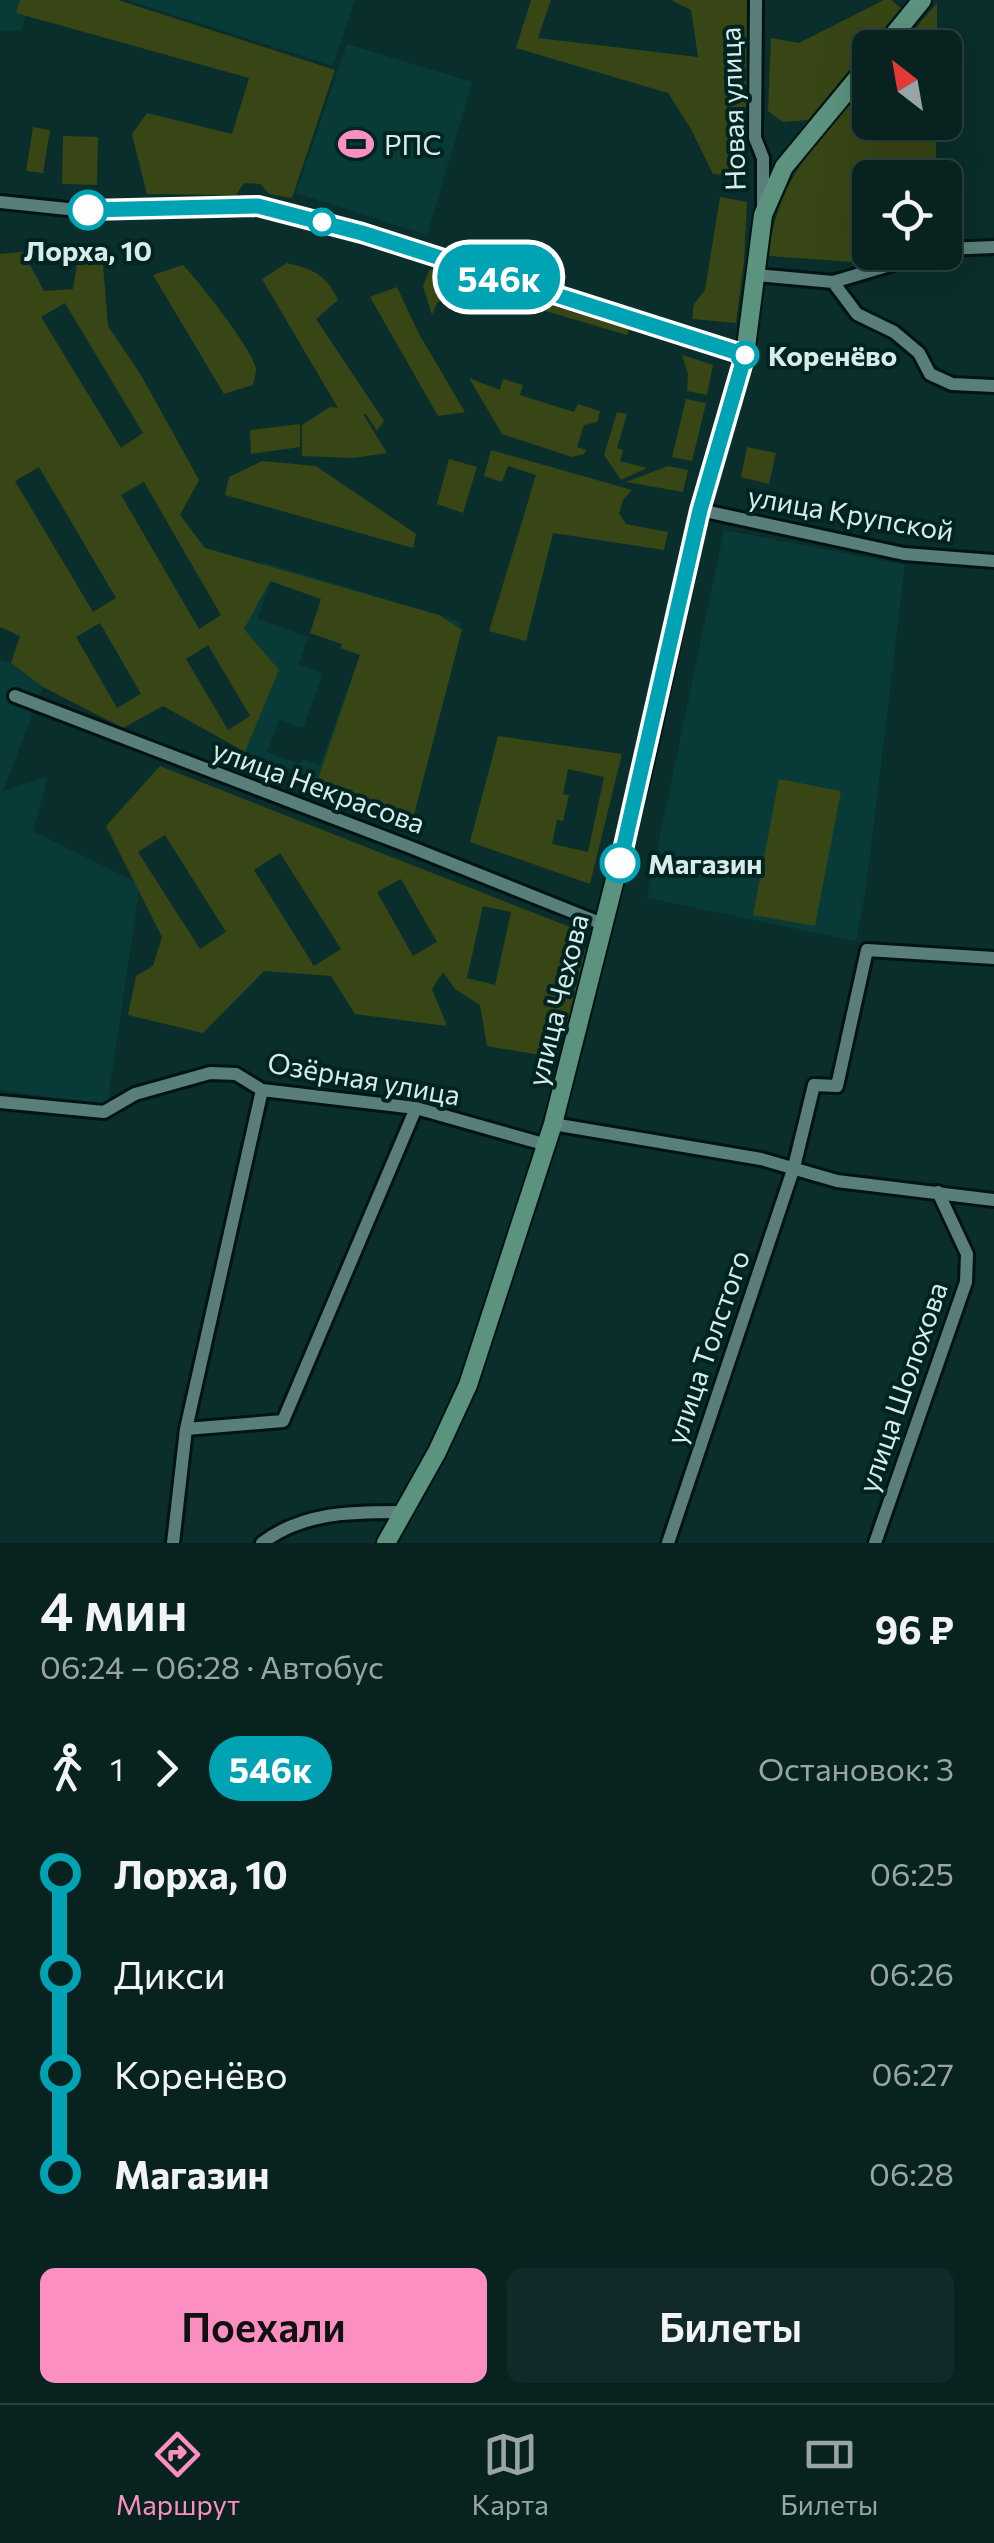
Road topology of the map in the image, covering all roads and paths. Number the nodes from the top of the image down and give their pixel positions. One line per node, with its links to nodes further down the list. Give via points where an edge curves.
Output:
1 (756, 0): 5 (street, Новая улица, via 756,138)
2 (922, 0): 3 (main road)
3 (898, 30)
4 (852, 85): 6 (main road, Новая улица)
5 (762, 158): 6 (street, via 774,168); 8 (street, Новая улица)
6 (784, 166): 8 (main road, Новая улица)
7 (0, 202): 14 (street, via 87,210 258,206)
8 (763, 215): 12 (main road, Новая улица)
9 (994, 248): 10 (street)
10 (962, 249)
11 (873, 270): 13 (street)
12 (756, 274): 13 (street); 14 (main road, улица Чехова)
13 (833, 282): 15 (street, via 857,314 919,352 930,374 952,384)
14 (745, 355): 16 (main road, улица Чехова)
15 (994, 386)
16 (700, 510): 17 (street, улица Крупской, via 904,554); 19 (main road, улица Чехова)
17 (994, 561)
18 (15, 696): 19 (street, улица Некрасова)
19 (605, 925): 24 (main road, улица Чехова)
20 (994, 958): 26 (street, улица Толстого, via 867,950 837,1086 814,1085)
21 (262, 1090): 22 (street, Озёрная улица, via 236,1074 210,1073 135,1094 104,1112); 23 (street, Озёрная улица); 29 (street)
22 (0, 1102)
23 (416, 1108): 25 (street, Озёрная улица); 29 (street, via 284,1421)
24 (553, 1124): 25 (main road, улица Чехова); 26 (street)
25 (547, 1145): 30 (main road, улица Чехова, via 468,1385)
26 (794, 1167): 27 (street, via 837,1181); 34 (street, улица Толстого)
27 (938, 1192): 28 (street); 35 (street, улица Шолохова, via 967,1254 966,1282)
28 (994, 1200)
29 (186, 1430): 31 (street)
30 (404, 1512): 32 (street, via 337,1512); 33 (main road, улица Чехова)
31 (173, 1543)
32 (262, 1543)
33 (386, 1543)
34 (668, 1543)
35 (875, 1543)

